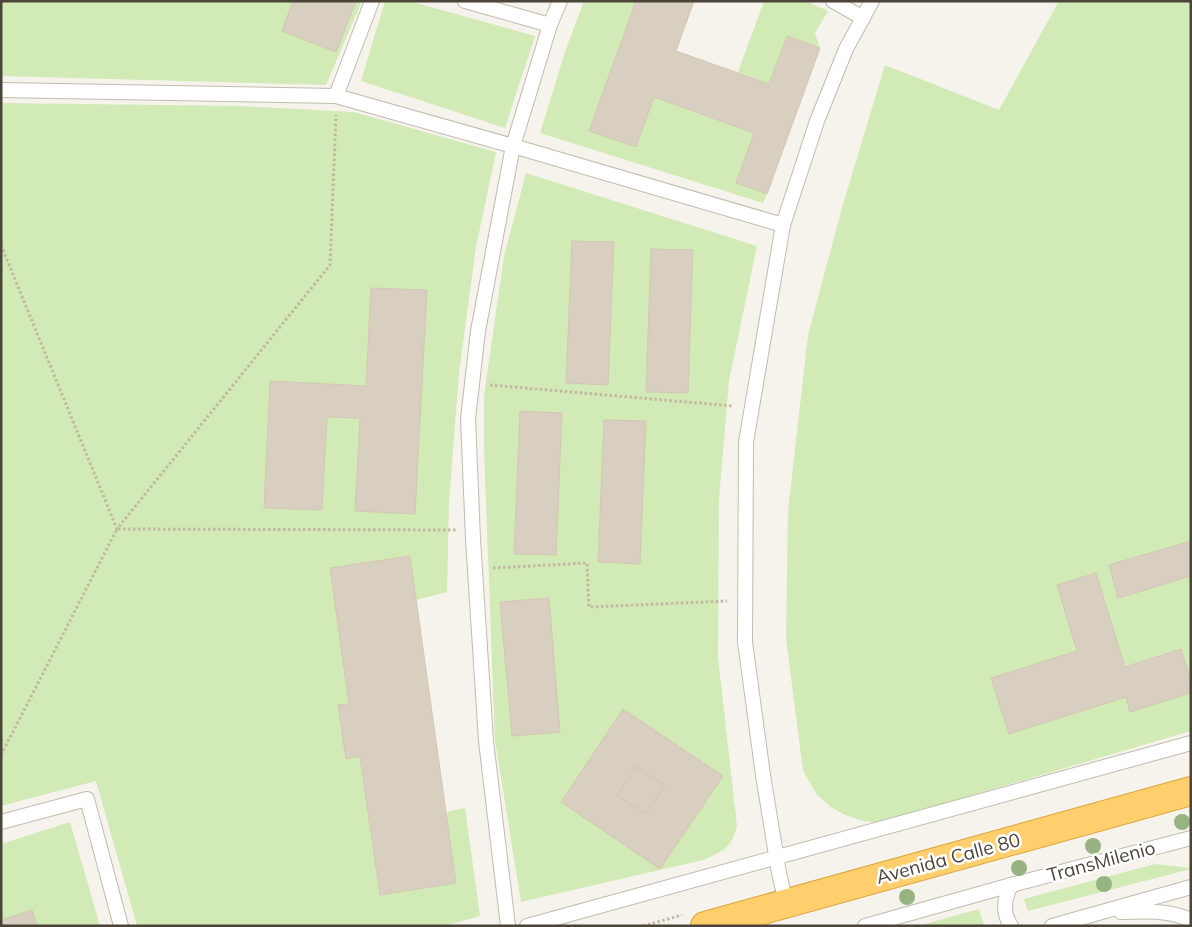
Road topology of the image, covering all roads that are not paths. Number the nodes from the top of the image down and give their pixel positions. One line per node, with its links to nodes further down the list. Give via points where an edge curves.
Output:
1 (372, 1): 9 (lane)
2 (465, 1): 7 (lane)
3 (560, 1): 7 (lane)
4 (833, 1): 6 (lane)
5 (872, 1): 6 (lane)
6 (863, 18): 11 (lane, via 846,49 818,121)
7 (550, 25): 10 (lane)
8 (1, 90): 9 (lane)
9 (336, 96): 10 (lane)
10 (513, 146): 11 (lane); 23 (lane, via 478,331 468,419 486,741)
11 (783, 225): 16 (lane, via 746,442 745,642)
12 (1191, 744): 16 (lane)
13 (1191, 791): 19 (highway, Avenida Calle 80)
14 (1, 822): 22 (lane, via 87,799)
15 (1191, 838): 17 (lane, TransMilenio)
16 (777, 858): 19 (lane); 24 (lane)
17 (1011, 885): 26 (lane, TransMilenio); 27 (lane, via 1004,905)
18 (1191, 887): 20 (lane)
19 (786, 903): 25 (highway, Avenida Calle 80)
20 (1098, 913): 21 (lane, via 1170,913); 28 (lane)
21 (1191, 920)
22 (120, 926)
23 (508, 926)
24 (527, 926)
25 (705, 926)
26 (865, 926)
27 (1011, 926)
28 (1052, 926)

